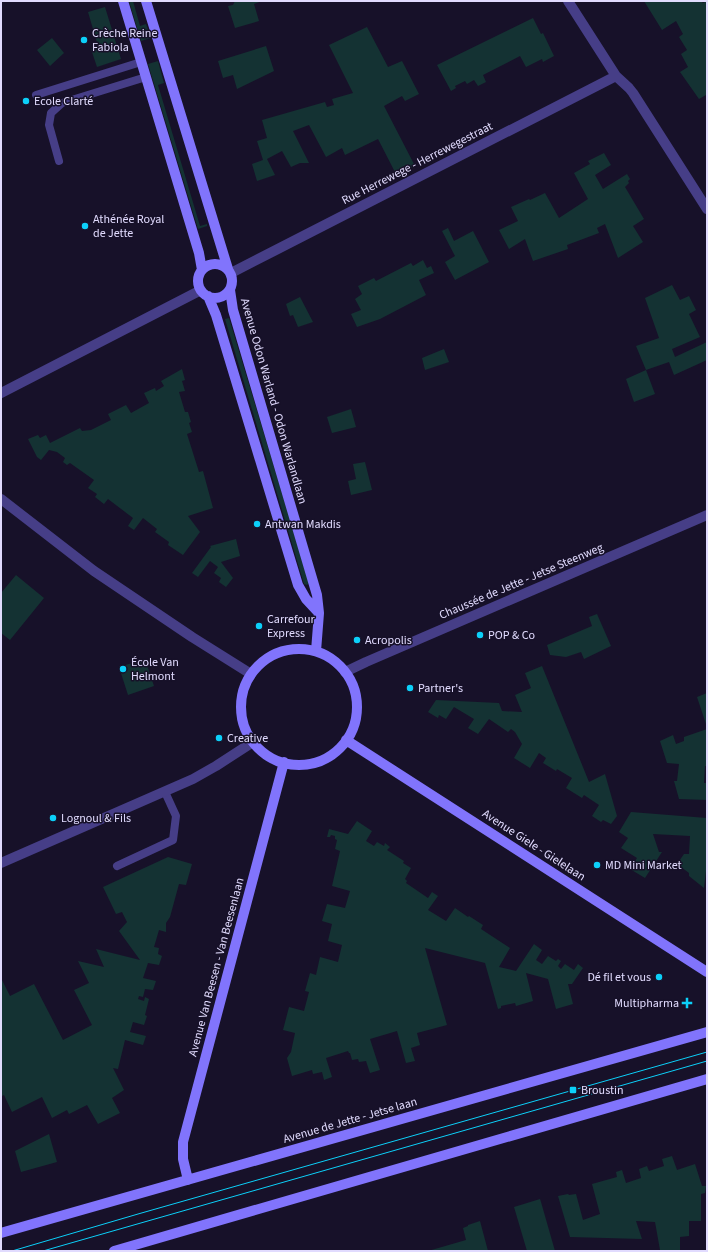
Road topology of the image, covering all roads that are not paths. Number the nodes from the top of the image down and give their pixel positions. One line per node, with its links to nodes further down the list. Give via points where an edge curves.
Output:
1 (123, 1): 4 (street)
2 (146, 1): 11 (street)
3 (568, 1): 5 (street)
4 (141, 62): 6 (street); 7 (lane)
5 (616, 76): 9 (street, via 630,88); 11 (street, Rue Herrewege - Herrewegestraat)
6 (146, 77): 8 (lane, via 62,103 56,108 51,113 49,125); 10 (street)
7 (36, 95)
8 (59, 161)
9 (707, 209)
10 (202, 270): 11 (street, via 206,266 218,264); 13 (street, via 198,285)
11 (229, 271): 12 (street, via 232,284)
12 (230, 290): 13 (street, via 224,296 216,298); 17 (street, Avenue Odon Warland - Odon Warlandlaan, via 233,310 317,594)
13 (204, 293): 14 (street); 17 (street, via 216,315 298,585)
14 (1, 393)
15 (1, 499): 20 (street, via 94,571)
16 (707, 515): 19 (street, Chaussée de Jette - Jetse Steenweg)
17 (319, 613): 18 (street, Avenue Odon Warland - Odon Warlandlaan)
18 (316, 651): 19 (street, via 332,659); 20 (street, via 298,649 279,652 264,661)
19 (345, 672): 21 (street, via 355,692 357,703 355,722)
20 (251, 674): 22 (street, via 245,686 241,711 243,722)
21 (346, 740): 23 (street, via 333,753 316,762); 27 (street, Avenue Giele - Gielelaan)
22 (253, 742): 23 (street, via 268,755); 24 (street, via 216,766)
23 (284, 762): 30 (street, Avenue Van Beesen - Van Beesenlaan, via 183,1142 183,1159)
24 (165, 792): 25 (street); 26 (lane, via 176,816 173,840)
25 (1, 863)
26 (117, 866)
27 (707, 972)
28 (707, 1032): 30 (street, Avenue de Jette - Jetse laan)
29 (707, 1080): 32 (street)
30 (188, 1180): 31 (street, Avenue de Jette - Jetse laan)
31 (1, 1233)
32 (114, 1251)

